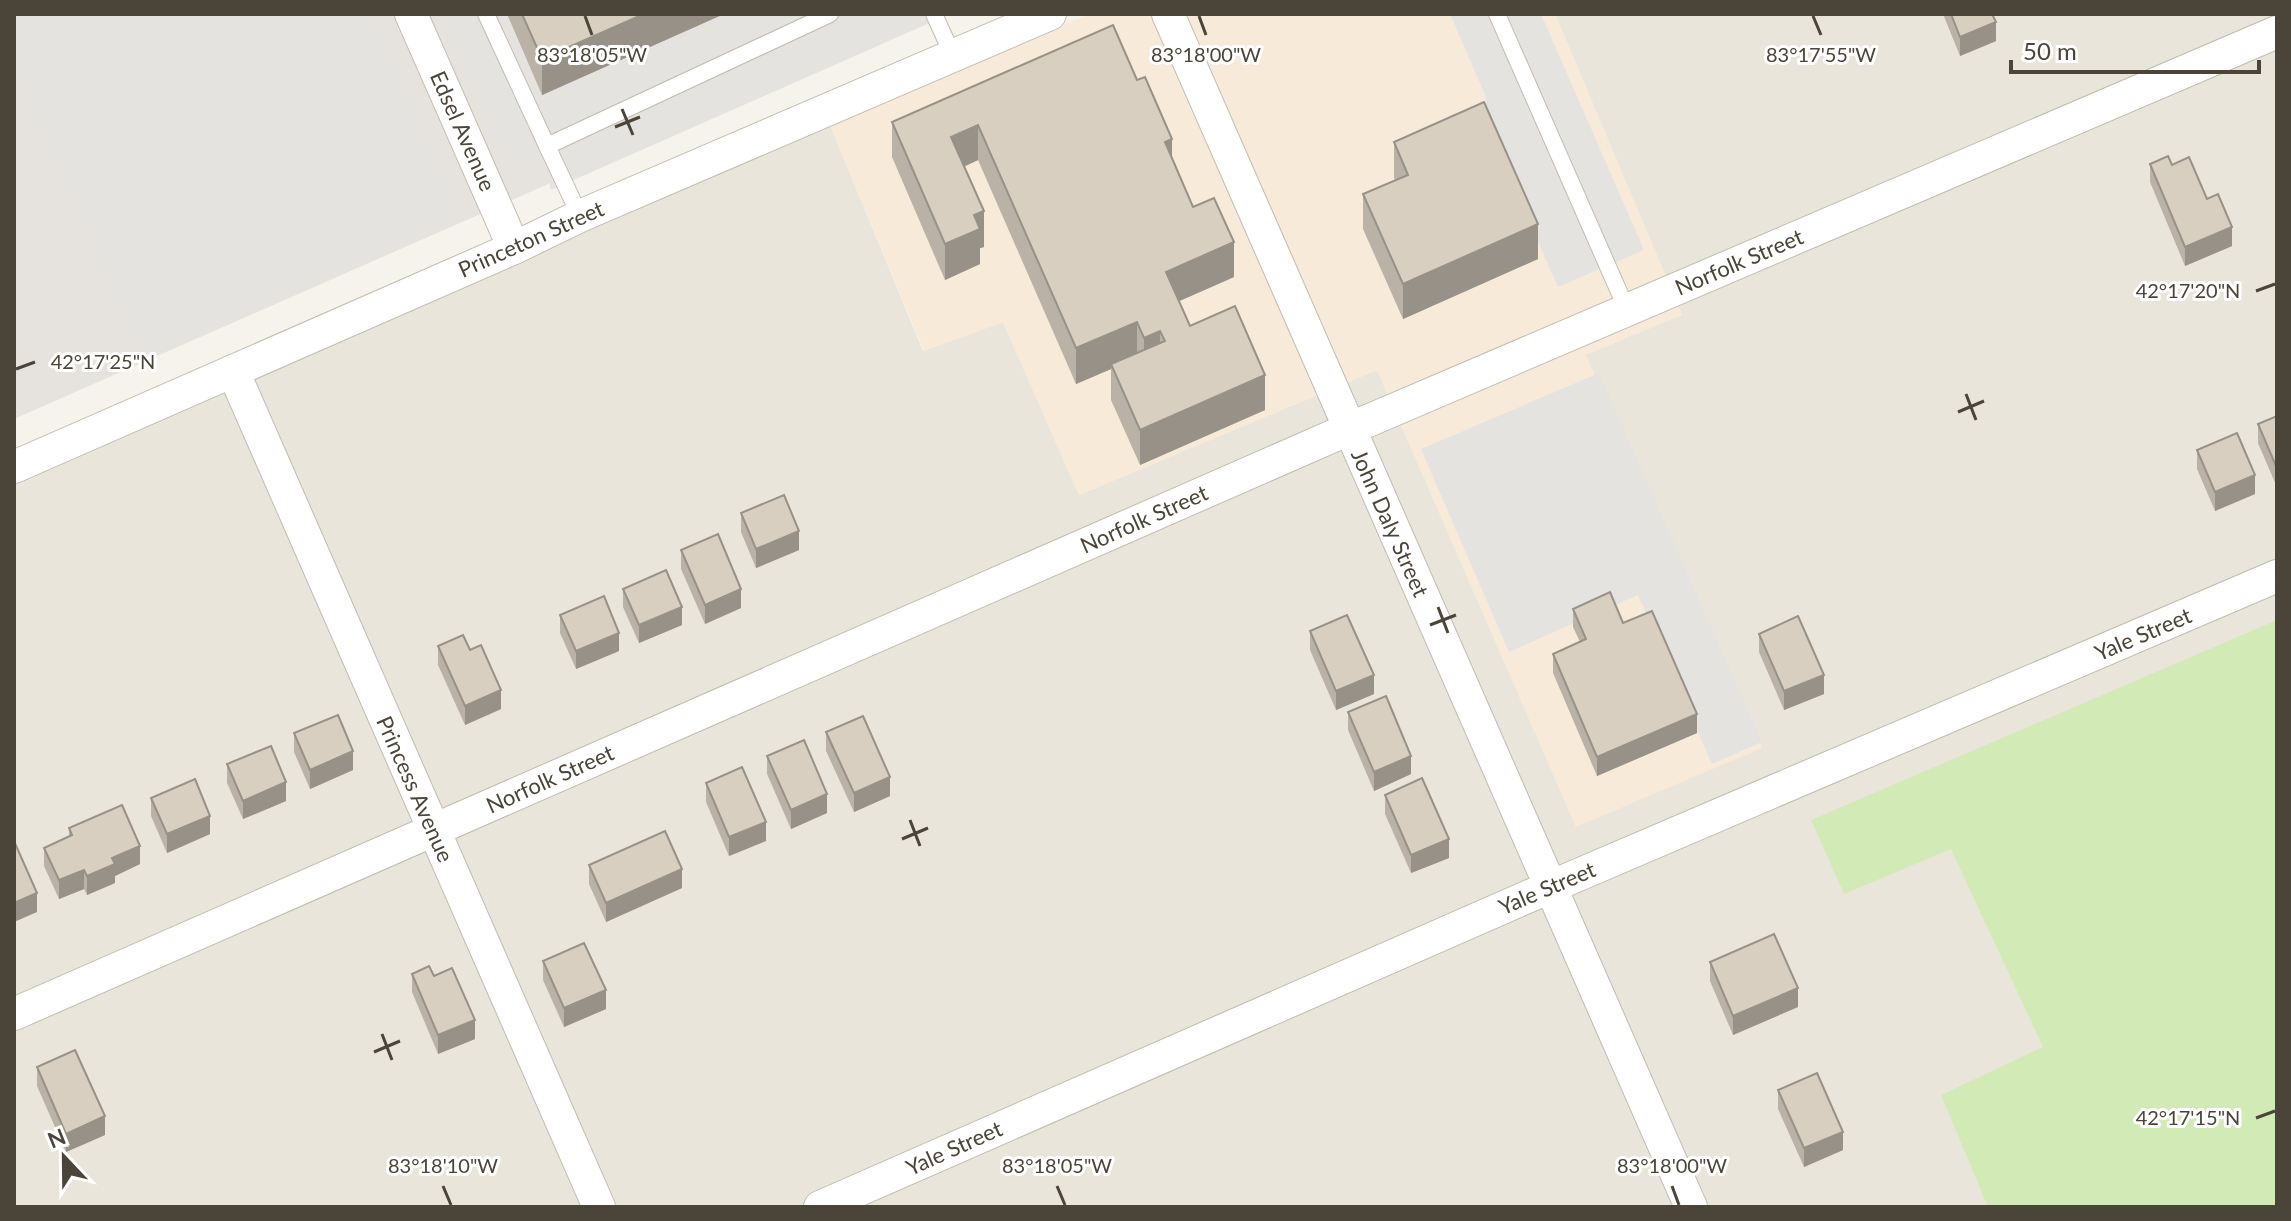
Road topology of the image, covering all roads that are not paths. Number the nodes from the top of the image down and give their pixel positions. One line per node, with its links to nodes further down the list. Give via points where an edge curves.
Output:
1 (411, 14): 12 (street, Edsel Avenue)
2 (486, 14): 10 (lane)
3 (830, 14): 10 (lane)
4 (934, 14): 9 (lane)
5 (1050, 14): 9 (street, Princeton Street)
6 (1168, 14): 15 (street, John Daly Street)
7 (1497, 14): 13 (lane)
8 (2277, 32): 13 (street, Norfolk Street)
9 (953, 56): 11 (street, Princeton Street)
10 (547, 146): 11 (lane)
11 (580, 216): 12 (street, Princeton Street)
12 (514, 248): 14 (street, Princeton Street)
13 (1627, 310): 15 (street, Norfolk Street)
14 (233, 371): 16 (street, Princeton Street); 18 (street, Princess Avenue)
15 (1349, 429): 18 (street, Norfolk Street); 19 (street, John Daly Street)
16 (14, 467)
17 (2277, 576): 19 (street, Yale Street)
18 (433, 830): 20 (street, Norfolk Street); 21 (street, Princess Avenue)
19 (1550, 887): 22 (street, Yale Street); 23 (street, John Daly Street)
20 (14, 1014)
21 (599, 1207)
22 (820, 1207)
23 (1691, 1207)

